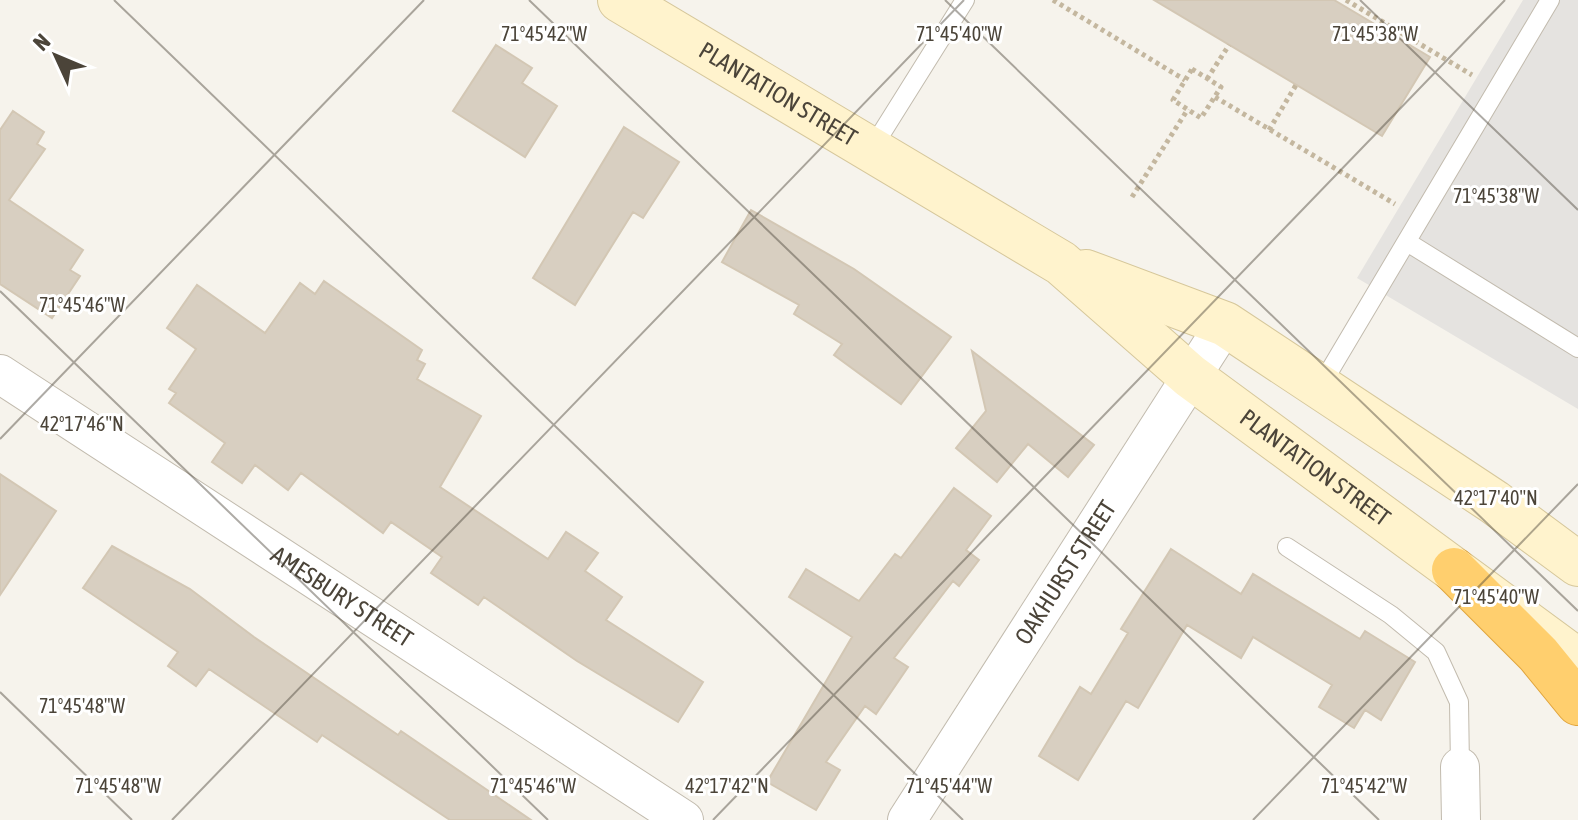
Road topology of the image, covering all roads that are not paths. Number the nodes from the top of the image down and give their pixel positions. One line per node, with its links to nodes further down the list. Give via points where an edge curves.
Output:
1 (620, 0): 4 (main road, PLANTATION STREET)
2 (965, 0): 4 (lane)
3 (1550, 0): 5 (lane)
4 (871, 150): 6 (main road, PLANTATION STREET)
5 (1407, 242): 8 (lane); 11 (lane)
6 (1061, 263): 7 (main road, PLANTATION STREET); 10 (main road, PLANTATION STREET)
7 (1225, 324): 10 (street, OAKHURST STREET); 11 (main road, PLANTATION STREET)
8 (1578, 348)
9 (0, 374): 18 (street, AMESBURY STREET)
10 (1190, 376): 14 (main road, PLANTATION STREET); 19 (street, OAKHURST STREET)
11 (1320, 387): 13 (main road, PLANTATION STREET)
12 (1287, 547): 17 (lane, via 1391,615 1436,652 1459,702)
13 (1578, 564)
14 (1454, 570): 15 (main road, PLANTATION STREET); 16 (highway, via 1538,654)
15 (1578, 661)
16 (1578, 703)
17 (1460, 767): 20 (street)
18 (684, 820)
19 (907, 820)
20 (1461, 820)

